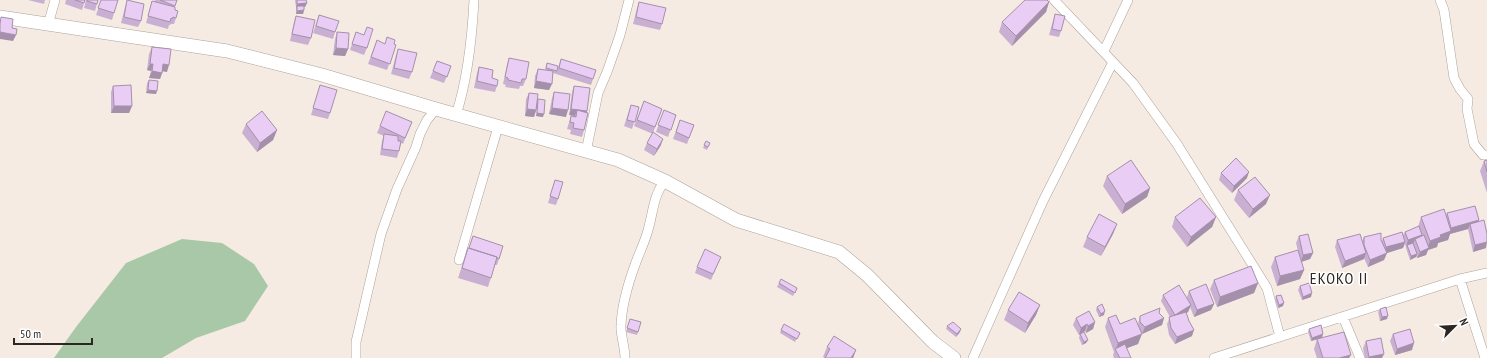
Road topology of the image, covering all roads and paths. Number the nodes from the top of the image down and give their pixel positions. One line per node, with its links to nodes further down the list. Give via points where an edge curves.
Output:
1 (55, 0): 8 (street)
2 (474, 0): 12 (street, via 471,48)
3 (629, 0): 14 (street, via 620,35 598,93)
4 (1054, 0): 9 (street)
5 (1128, 0): 9 (street)
6 (1440, 0): 15 (street, via 1444,10 1454,78 1468,99 1467,109 1474,144)
7 (0, 18): 8 (main road)
8 (48, 25): 11 (main road, via 227,51 322,75)
9 (1104, 51): 10 (street)
10 (1113, 62): 21 (street, via 1133,83 1178,144 1251,261 1266,288); 25 (street, via 1043,201)
11 (436, 109): 12 (main road); 22 (street, via 420,134 381,234 356,342)
12 (456, 115): 13 (main road)
13 (498, 127): 14 (main road); 17 (street)
14 (586, 152): 16 (main road, via 618,160)
15 (1487, 155)
16 (665, 181): 23 (street, via 654,202 648,231 634,266 623,306 620,328); 24 (main road, via 736,220 839,252 867,275 933,342)
17 (459, 260)
18 (1487, 273): 19 (street)
19 (1460, 279): 20 (street); 28 (street)
20 (1343, 317): 21 (street); 27 (street)
21 (1280, 337): 26 (street)
22 (356, 358)
23 (625, 358)
24 (954, 358)
25 (973, 358)
26 (1214, 358)
27 (1360, 358)
28 (1485, 358)

